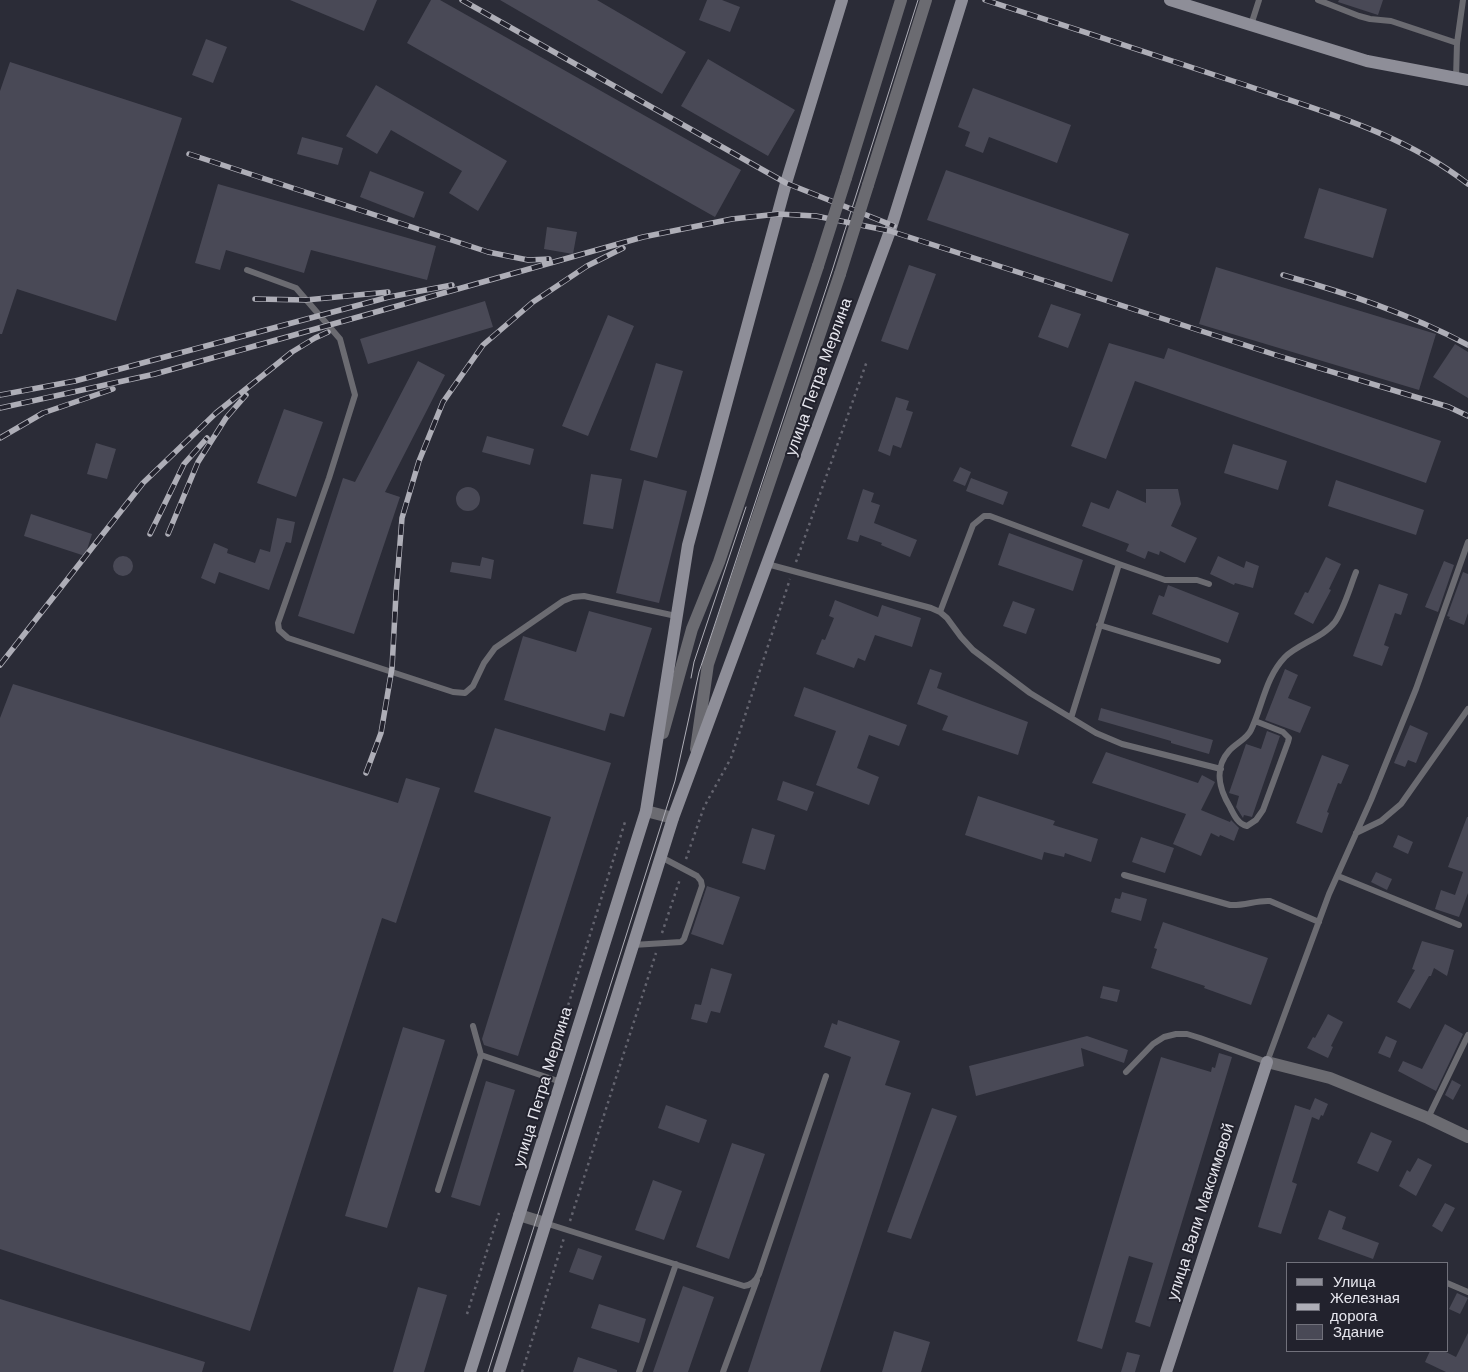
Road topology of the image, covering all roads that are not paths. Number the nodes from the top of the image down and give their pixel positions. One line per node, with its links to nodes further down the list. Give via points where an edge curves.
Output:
1 (842, 0): 19 (main road, улица Петра Мерлина, via 786,183 688,545)
2 (901, 0): 26 (street, улица Петра Мерлина, bridge, via 818,266 719,562 692,629)
3 (926, 0): 25 (street, улица Петра Мерлина, bridge, via 840,274 708,664)
4 (962, 0): 14 (main road, улица Петра Мерлина, via 890,231)
5 (1170, 0): 9 (main road)
6 (1259, 0): 9 (lane)
7 (1318, 0): 10 (lane, via 1358,16 1391,21)
8 (1463, 0): 10 (lane)
9 (1251, 25): 11 (main road, via 1367,61)
10 (1457, 43): 11 (lane)
11 (1462, 79)
12 (247, 270): 19 (lane, via 296,288 340,339 355,395 278,623 279,630 288,638 453,692 465,692 473,686 495,648 568,599 584,596)
13 (1468, 542): 30 (lane, via 1416,689)
14 (767, 564): 18 (lane); 25 (main road, улица Петра Мерлина)
15 (1119, 564): 17 (lane, via 1165,580 1197,580); 18 (lane, via 984,516 973,525); 20 (lane)
16 (1356, 572): 24 (lane, via 1336,621 1280,664 1261,699)
17 (1209, 584)
18 (940, 612): 23 (lane, via 973,650 1030,693)
19 (676, 616): 26 (main road, улица Петра Мерлина)
20 (1099, 625): 21 (lane); 23 (lane)
21 (1218, 661)
22 (1468, 709): 30 (lane, via 1401,804 1381,821)
23 (1071, 718): 27 (lane, via 1107,739)
24 (1254, 721): 27 (lane, via 1250,733 1229,751); 27 (lane, via 1283,732 1288,742 1263,810 1247,826 1237,820 1223,796 1219,781)
25 (694, 762): 29 (main road, улица Петра Мерлина)
26 (653, 765): 28 (main road, улица Петра Мерлина)
27 (1221, 769)
28 (646, 811): 29 (street); 43 (main road, улица Петра Мерлина)
29 (673, 818): 31 (main road, улица Петра Мерлина)
30 (1356, 833): 33 (lane)
31 (661, 856): 36 (main road, улица Петра Мерлина); 36 (lane, via 697,876 702,886 681,942)
32 (1124, 875): 34 (lane, via 1230,905 1270,901)
33 (1338, 876): 34 (lane); 35 (lane)
34 (1319, 922): 40 (lane)
35 (1459, 925)
36 (633, 945): 48 (main road, улица Петра Мерлина)
37 (473, 1026): 39 (lane)
38 (1468, 1035): 44 (lane)
39 (481, 1055): 43 (lane); 46 (lane)
40 (1267, 1062): 41 (lane, via 1200,1038 1176,1034 1153,1044); 44 (street, via 1330,1078); 57 (main road, улица Вали Максимовой)
41 (1126, 1072)
42 (826, 1076): 50 (lane)
43 (561, 1082): 47 (main road, улица Петра Мерлина)
44 (1428, 1118): 45 (street)
45 (1468, 1137)
46 (438, 1190)
47 (520, 1215): 48 (street); 53 (main road, улица Петра Мерлина)
48 (545, 1223): 49 (lane); 54 (main road, улица Петра Мерлина)
49 (676, 1264): 50 (lane, via 744,1286); 55 (lane)
50 (757, 1279): 56 (lane)
51 (1448, 1283): 52 (lane)
52 (1468, 1292)
53 (470, 1372)
54 (499, 1372)
55 (640, 1372)
56 (723, 1372)
57 (1166, 1372)

